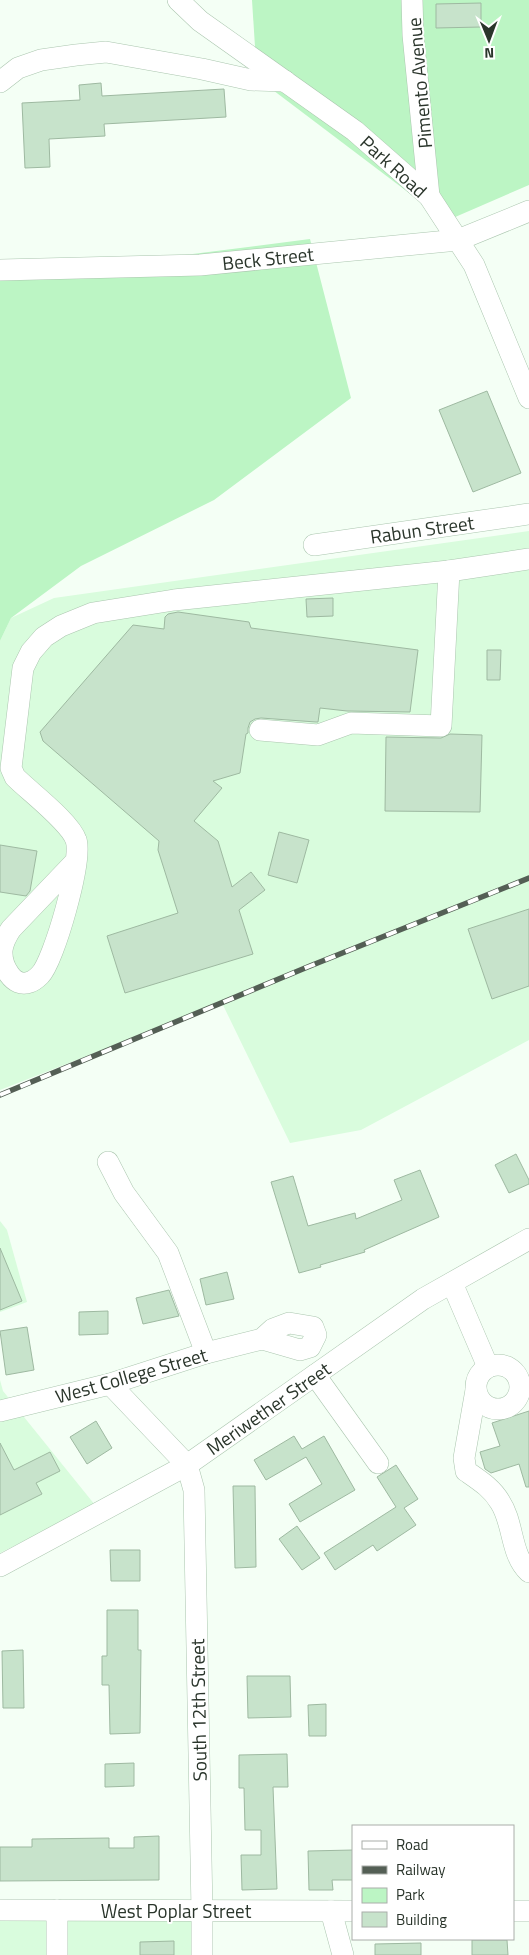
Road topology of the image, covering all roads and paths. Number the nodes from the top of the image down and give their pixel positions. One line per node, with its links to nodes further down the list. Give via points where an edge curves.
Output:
1 (178, 0): 3 (street, Park Road, via 200,21)
2 (412, 0): 5 (street, Pimento Avenue)
3 (285, 81): 4 (street, via 251,80 106,52 41,60 18,68); 5 (street, Park Road, via 355,131)
4 (0, 82)
5 (429, 196): 7 (street, Park Road)
6 (529, 211): 7 (street, Beck Street)
7 (458, 240): 8 (street, Beck Street, via 200,265); 9 (street, Park Road, via 474,265)
8 (0, 270)
9 (529, 398)
10 (529, 514): 11 (street, Rabun Street)
11 (314, 545)
12 (529, 559): 13 (street)
13 (449, 571): 14 (street, via 441,726 351,723 318,735); 15 (street, via 174,600 93,613 44,637 30,652 23,668 10,768 15,778 68,827 76,840)
14 (260, 730)
15 (76, 861): 15 (street, via 52,953 40,975 29,982 17,982 4,964 2,951 6,938)
16 (108, 1162): 20 (street, via 124,1193 168,1253)
17 (529, 1239): 18 (street, Meriwether Street)
18 (452, 1283): 21 (street); 22 (street, Meriwether Street, via 423,1299)
19 (262, 1339): 20 (street, West College Street)
20 (206, 1353): 24 (street, West College Street)
21 (488, 1367): 23 (street, via 502,1365); 25 (street, via 478,1377)
22 (315, 1375): 29 (street); 30 (street, Meriwether Street)
23 (522, 1376): 26 (street, via 518,1379 518,1394 509,1405)
24 (110, 1384): 27 (street, West College Street); 30 (street)
25 (476, 1390): 26 (street, via 483,1402); 28 (street)
26 (495, 1408): 28 (street, via 489,1415)
27 (0, 1410)
28 (469, 1423): 32 (street, via 464,1458 466,1471 490,1488 501,1503 520,1562)
29 (378, 1463)
30 (187, 1465): 31 (street, Meriwether Street); 35 (street, South 12th Street, via 194,1490)
31 (0, 1566)
32 (529, 1572)
33 (0, 1910): 34 (street, West Poplar Street)
34 (57, 1910): 35 (street, West Poplar Street); 40 (street)
35 (202, 1911): 36 (street, West Poplar Street); 41 (street, South 12th Street)
36 (332, 1911): 37 (street, West Poplar Street); 42 (street)
37 (352, 1911)
38 (514, 1911): 39 (street)
39 (529, 1911)
40 (57, 1955)
41 (202, 1955)
42 (343, 1955)

